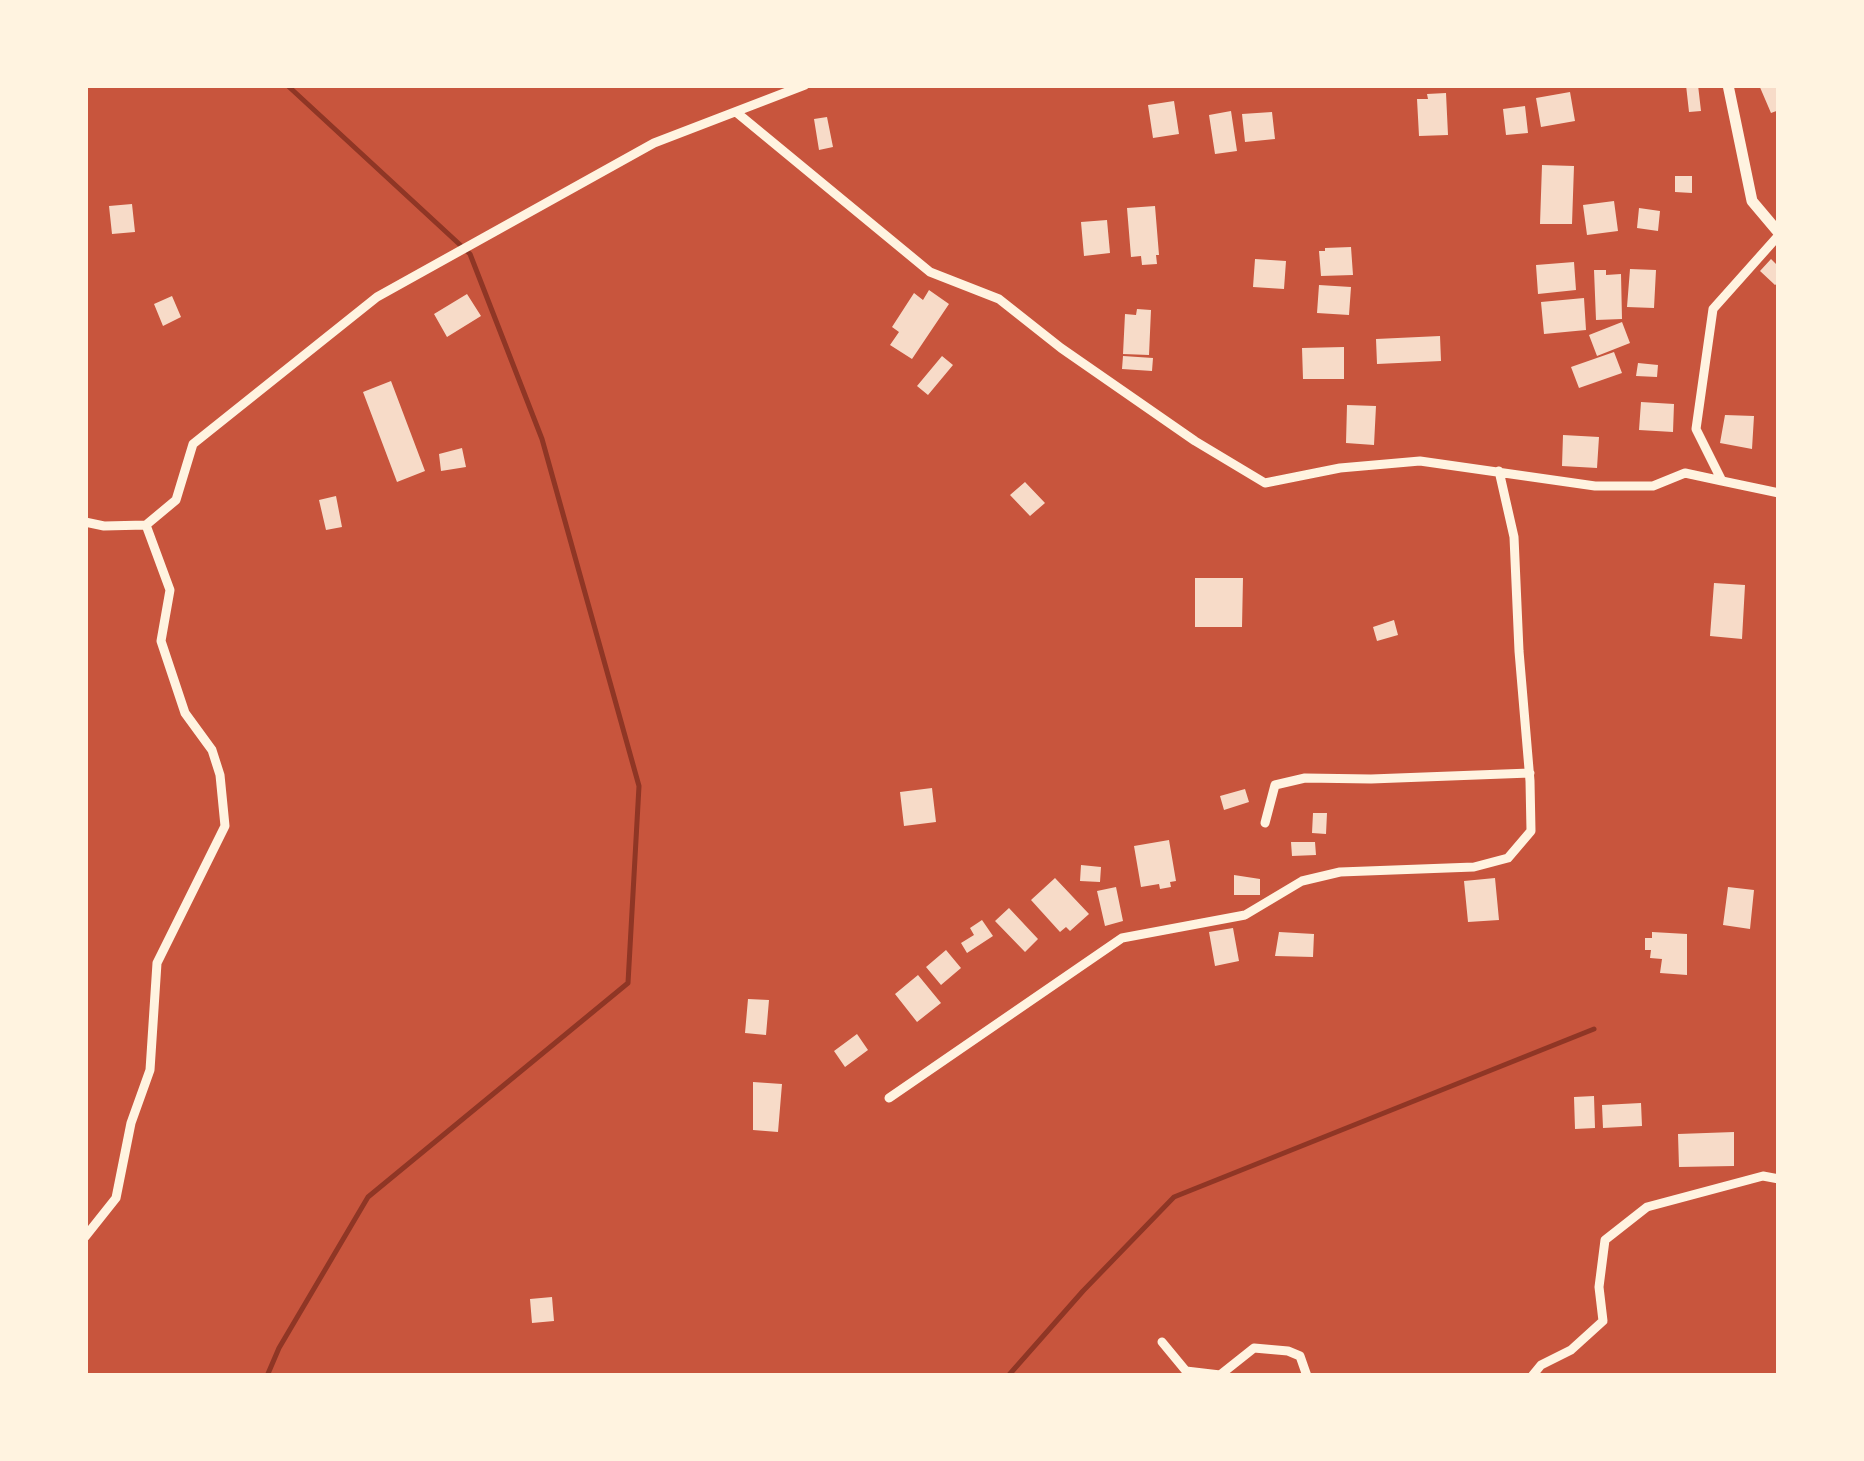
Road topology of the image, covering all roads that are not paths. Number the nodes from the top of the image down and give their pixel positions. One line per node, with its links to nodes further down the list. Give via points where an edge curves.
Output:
1 (806, 85): 3 (street)
2 (1728, 85): 4 (street, via 1752,201)
3 (736, 112): 5 (street, via 930,272 998,299 1264,484 1420,461); 9 (street, via 654,143 378,297 193,444 176,500)
4 (1779, 234): 6 (street, via 1713,309 1696,429)
5 (1500, 471): 6 (street, via 1595,486 1653,486 1684,473); 10 (street, via 1514,536)
6 (1722, 481): 7 (street)
7 (1779, 493)
8 (85, 522): 9 (street)
9 (146, 525): 14 (street, via 170,590 161,640 186,713 212,750 225,826 157,963 150,1070 130,1124 116,1198)
10 (1530, 773): 11 (street, via 1304,778 1274,785); 12 (street, via 1530,831 1508,858 1474,867 1340,872 1302,881 1245,916 1122,938)
11 (1265, 824)
12 (889, 1098)
13 (1779, 1179): 17 (street, via 1764,1176 1646,1207 1605,1240 1603,1321)
14 (85, 1237)
15 (1162, 1342): 16 (street, via 1186,1371 1220,1374 1254,1348 1300,1356)
16 (1307, 1376)
17 (1532, 1376)

